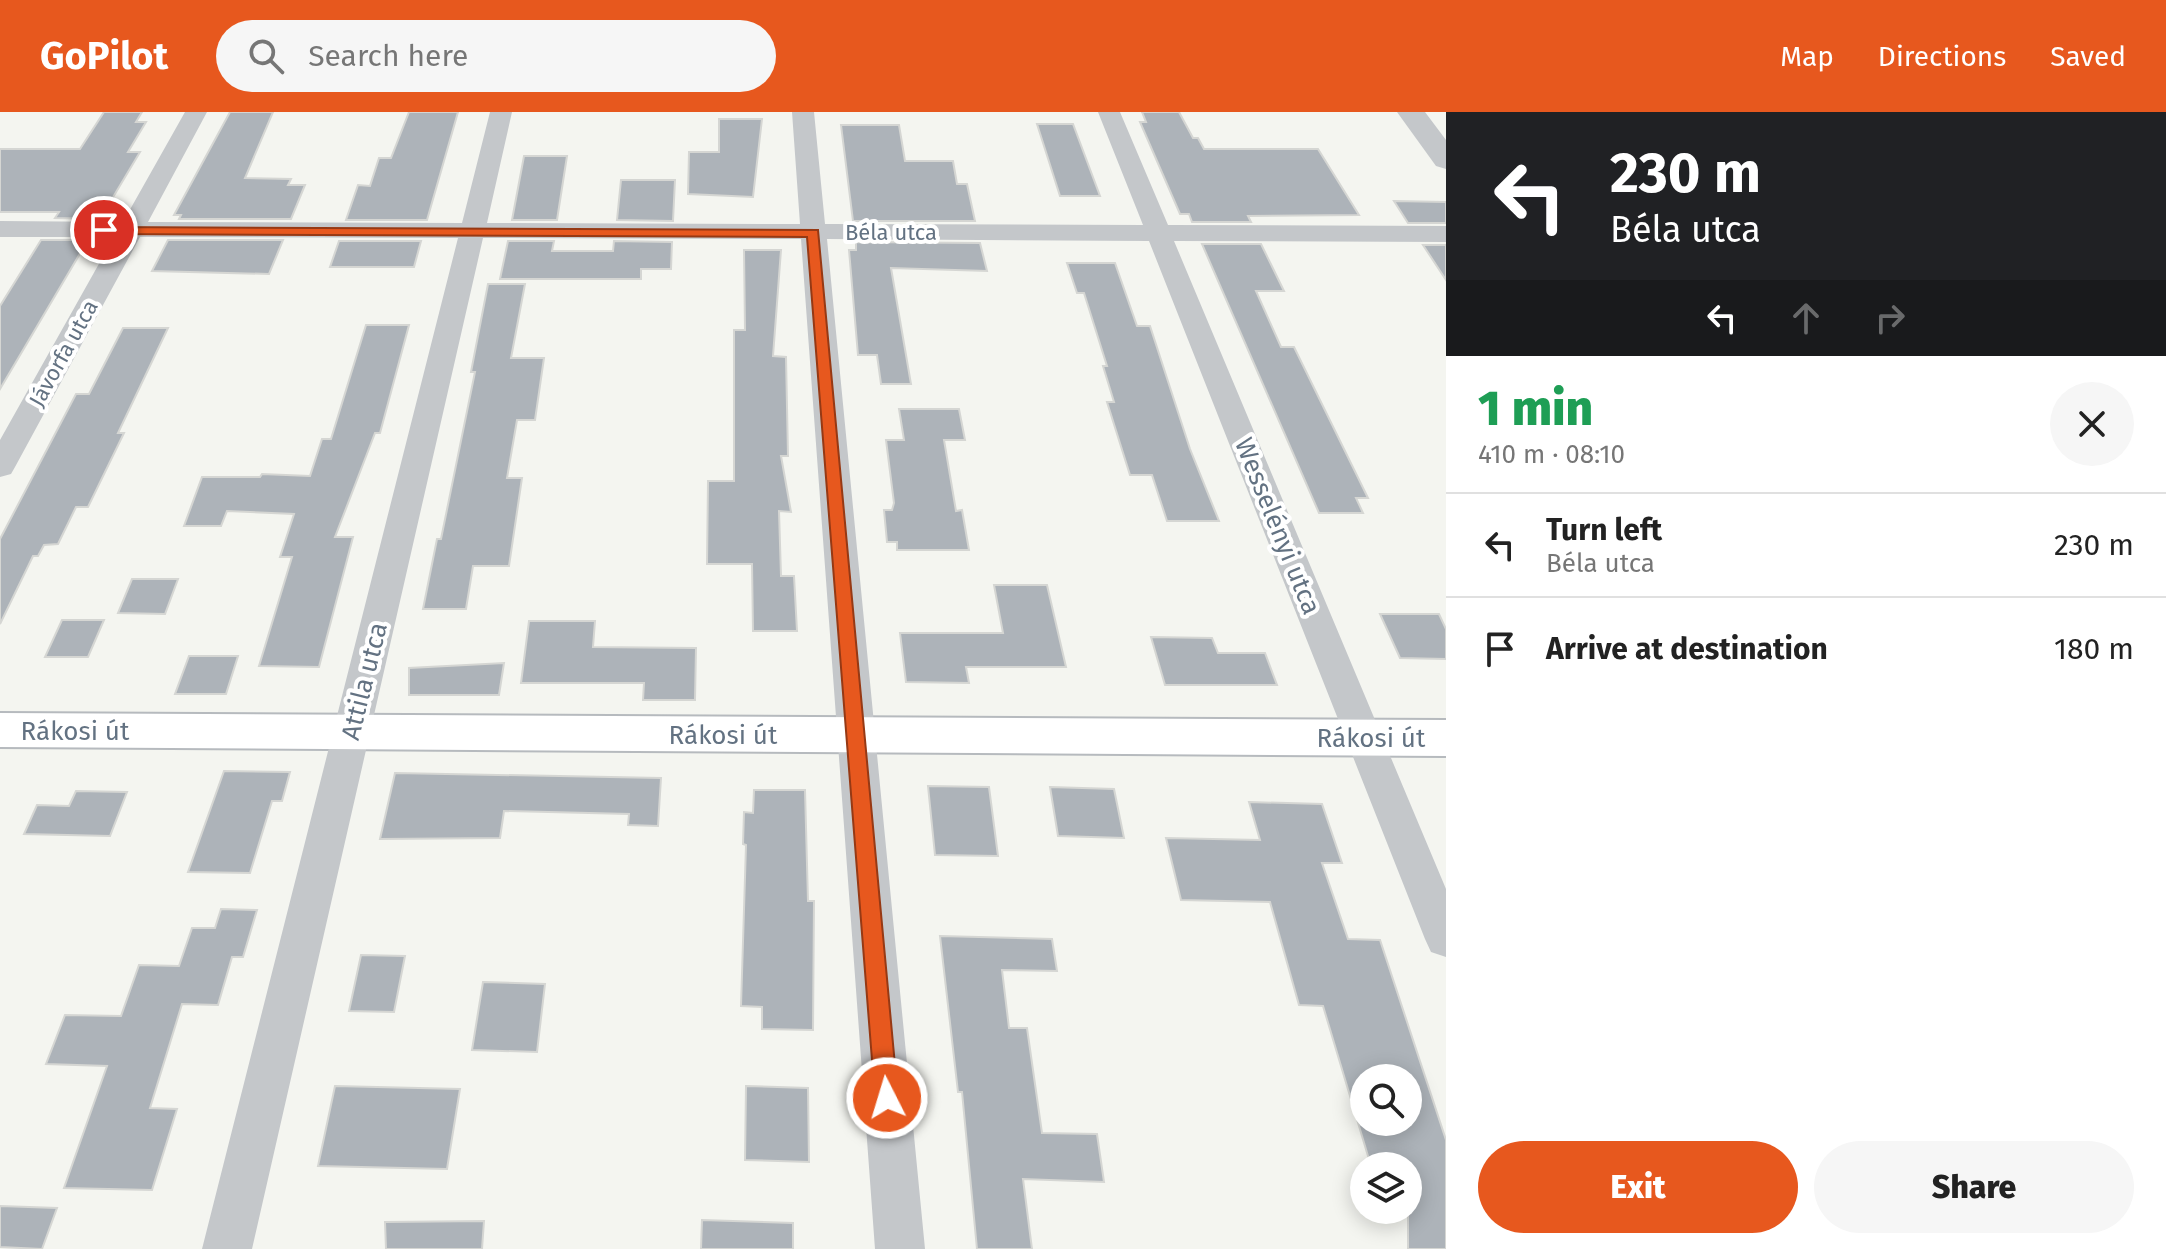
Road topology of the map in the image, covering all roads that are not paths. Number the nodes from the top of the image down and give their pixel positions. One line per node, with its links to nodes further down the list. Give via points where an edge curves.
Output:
1 (196, 112): 8 (street, Jávorfa utca)
2 (501, 112): 10 (street, Attila utca)
3 (803, 112): 11 (street)
4 (1109, 112): 9 (street, Wesselényi utca)
5 (1411, 112): 6 (street)
6 (1446, 160)
7 (0, 229): 8 (street, Béla utca)
8 (131, 230): 10 (street, Béla utca); 13 (street, Jávorfa utca)
9 (1157, 231): 11 (street, Béla utca); 12 (street, Béla utca); 17 (street, Wesselényi utca)
10 (472, 233): 11 (street, Béla utca); 15 (street, Attila utca)
11 (813, 233): 16 (street)
12 (1446, 234)
13 (0, 467)
14 (0, 730): 15 (main road, Rákosi út)
15 (351, 732): 16 (main road, Rákosi út); 20 (street, Attila utca)
16 (855, 736): 17 (main road, Rákosi út); 21 (street)
17 (1364, 738): 18 (main road, Rákosi út); 19 (street, Wesselényi utca)
18 (1446, 738)
19 (1446, 939)
20 (227, 1249)
21 (900, 1249)

